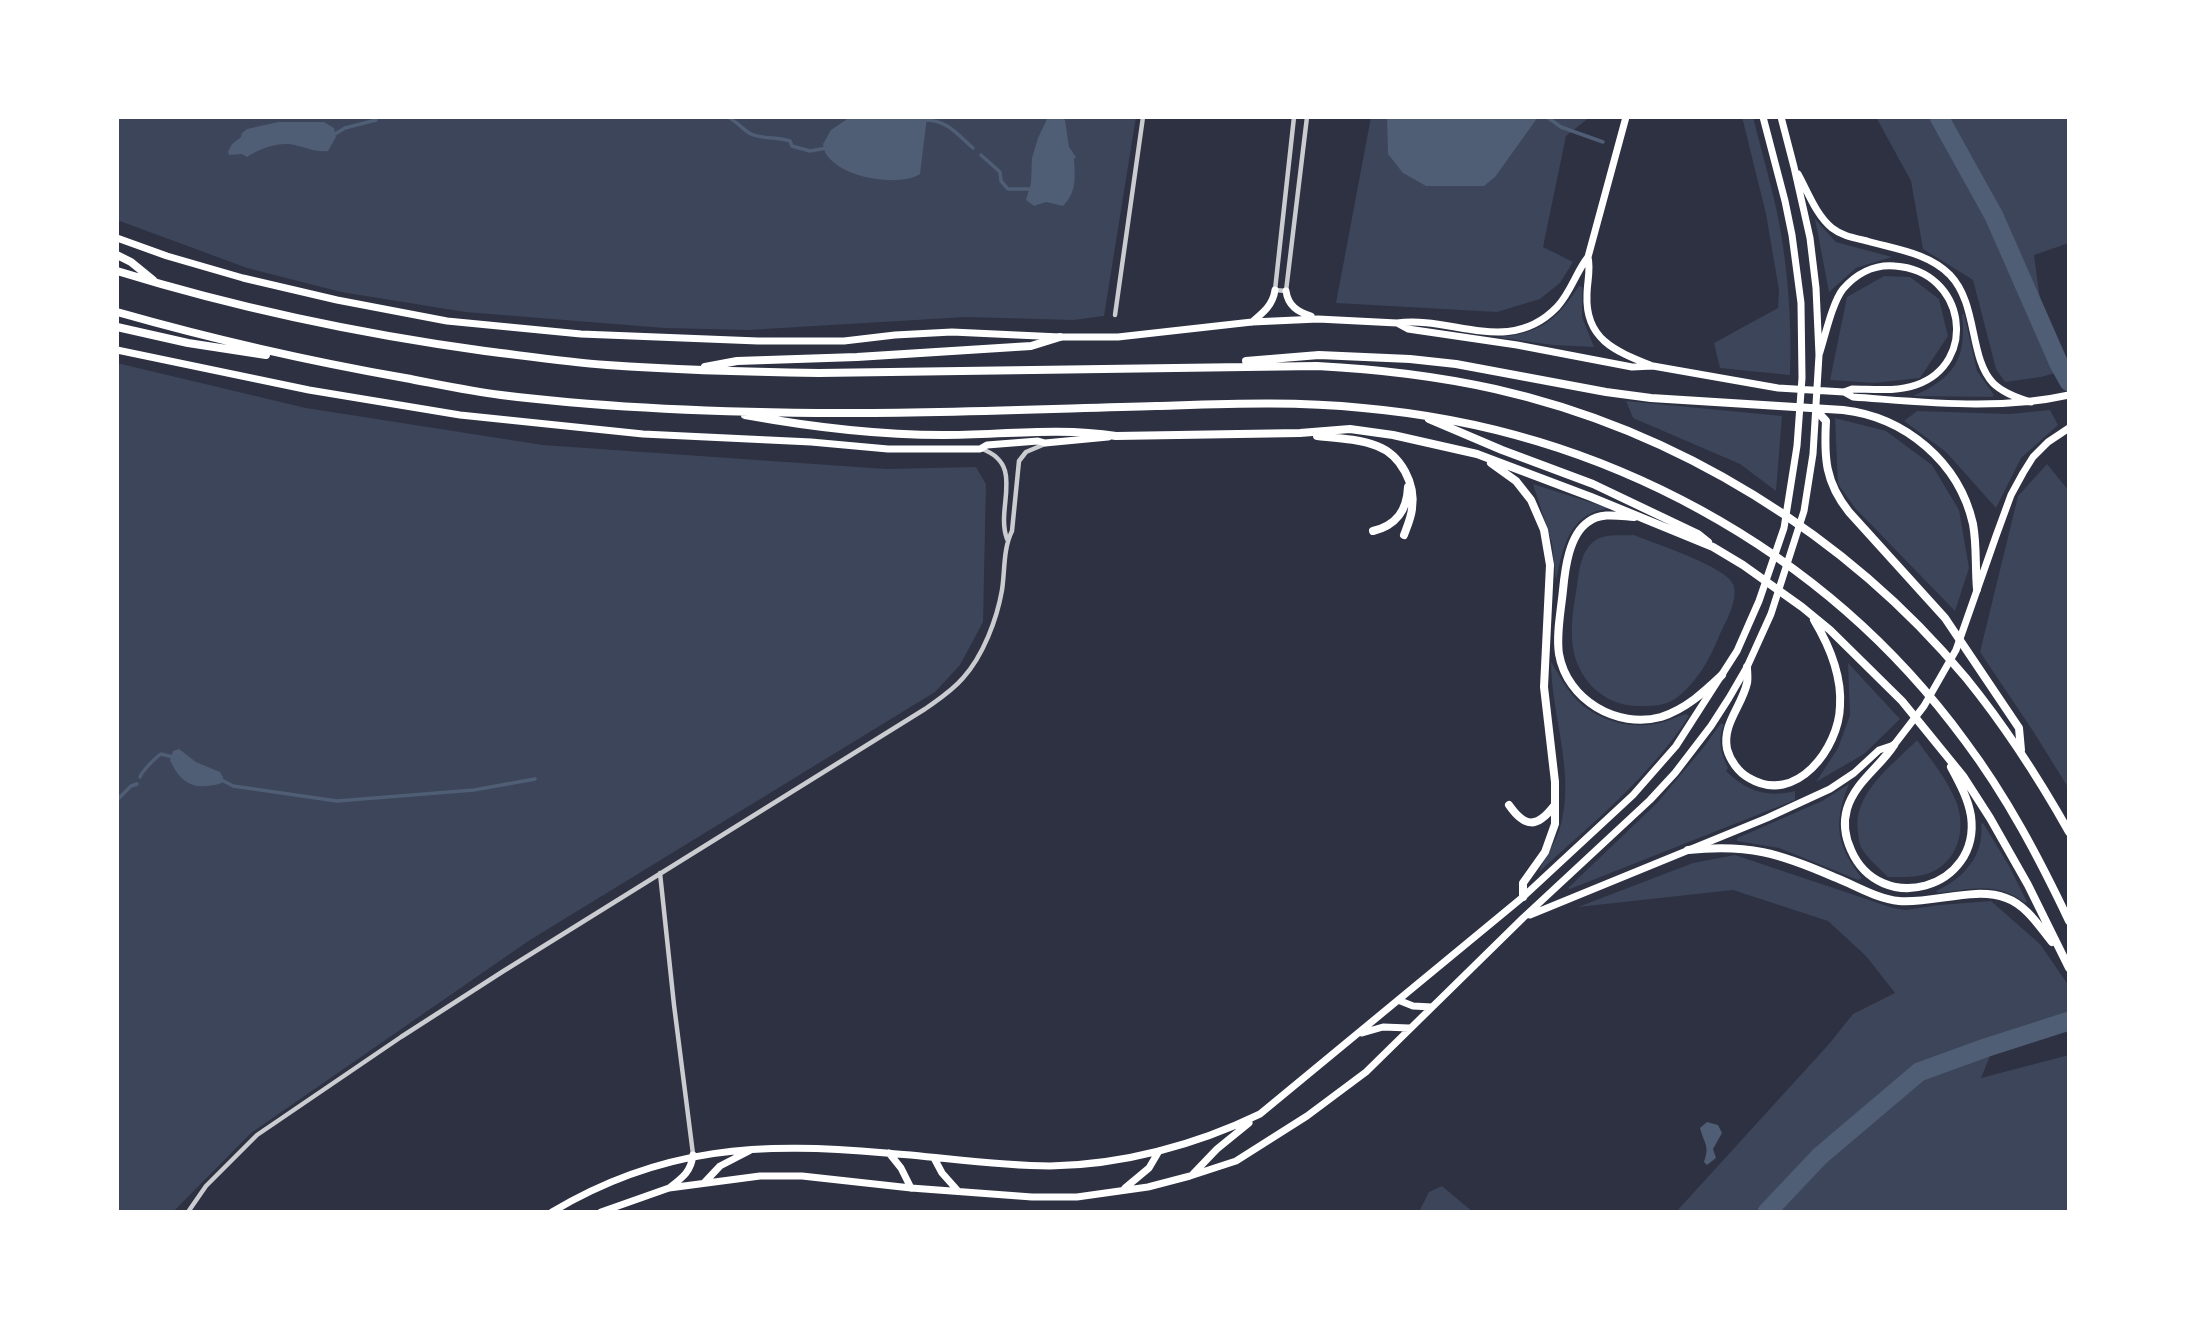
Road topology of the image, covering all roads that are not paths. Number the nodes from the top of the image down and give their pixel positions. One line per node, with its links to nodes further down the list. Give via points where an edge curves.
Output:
1 (1143, 117): 16 (street)
2 (1294, 117): 13 (street)
3 (1307, 117): 14 (street)
4 (1626, 117): 10 (main road)
5 (1763, 117): 49 (main road, via 1785,201 1801,303 1802,378 1784,528 1749,626)
6 (1781, 117): 7 (main road)
7 (1794, 167): 23 (main road, via 1810,238); 30 (main road, via 1832,228 1913,253 1949,274 1967,303 1988,376 2002,390)
8 (117, 238): 21 (main road, via 243,278 447,321 582,334 758,341 844,341 952,332)
9 (117, 256): 12 (highway)
10 (1588, 257): 19 (main road, via 1559,304 1532,324 1499,332); 24 (main road, via 1587,311 1592,326 1612,348)
11 (117, 271): 12 (highway)
12 (156, 282): 27 (highway, via 326,324 436,344 606,365)
13 (1275, 290): 14 (street); 18 (main road, via 1270,305)
14 (1286, 291): 17 (main road, via 1288,301 1300,313)
15 (117, 312): 26 (highway)
16 (1115, 315)
17 (1318, 318): 18 (main road); 19 (main road)
18 (1252, 322): 21 (main road, via 1118,337)
19 (1397, 323): 24 (main road, via 1408,329 1632,367)
20 (117, 327): 26 (highway)
21 (1060, 337): 27 (highway, via 1031,346 737,361)
22 (117, 349): 38 (main road, via 309,390 460,415 643,434 888,449)
23 (1819, 355): 28 (main road, via 1838,297 1870,269 1888,265 1915,269 1930,276 1947,294 1956,316 1956,335 1951,352 1933,377 1902,388); 32 (main road)
24 (1653, 366): 28 (main road, via 1778,388)
25 (1171, 368): 27 (highway, via 819,373); 46 (highway, via 1319,355 1399,358 1651,398 1870,414 1931,450 1950,472 1972,521); 51 (highway, via 1349,368 1439,378 1551,404 1664,447 1751,493 1854,566 1933,641)
26 (352, 369): 31 (highway, via 500,395)
27 (693, 369)
28 (1844, 392): 30 (main road, via 1853,397 1945,403)
29 (2069, 395): 30 (main road)
30 (2031, 402)
31 (718, 410): 33 (highway, via 864,413 1312,405); 36 (highway, via 872,433 1087,431)
32 (1816, 411): 48 (main road, via 1804,511 1772,614); 51 (highway, via 1826,421 1825,460 1835,493 1945,618 2019,727)
33 (1417, 414): 45 (highway, via 1593,484 1698,534); 60 (highway, via 1494,428 1585,456 1661,489 1743,533 1807,579 1851,616 1943,713 2017,820)
34 (2067, 429): 46 (main road, via 2033,457 2023,473)
35 (1300, 433): 36 (highway); 39 (highway, via 1350,429); 40 (highway, via 1378,446 1398,460)
36 (1115, 436): 37 (main road)
37 (1045, 443): 38 (main road); 44 (street, via 1019,461)
38 (980, 449): 44 (street, via 1004,464)
39 (1477, 454): 41 (highway); 54 (highway, via 1527,493 1547,545 1551,580 1544,687)
40 (1409, 480): 42 (highway, via 1402,513 1385,528); 43 (highway, via 1412,512)
41 (1641, 517): 45 (highway); 49 (highway, via 1604,515 1577,533 1564,578 1558,639 1566,674 1591,705 1612,715 1638,719 1663,716 1682,707)
42 (1373, 531)
43 (1404, 535)
44 (1008, 540): 57 (street, via 997,611 981,650 956,686)
45 (1713, 547): 47 (highway)
46 (1977, 589): 50 (main road, via 1946,671)
47 (1810, 614): 48 (highway, via 1838,678 1839,718 1821,758 1789,783 1775,786 1751,780 1728,752 1728,727 1747,683); 52 (highway, via 1902,701)
48 (1747, 667): 59 (main road, via 1712,726 1669,780)
49 (1722, 675): 58 (main road, via 1659,767)
50 (1894, 745): 52 (highway, via 1853,795 1845,821 1848,844 1863,870 1900,888 1926,886 1947,876 1960,863 1969,842 1967,801); 56 (main road, via 1880,750 1830,789)
51 (2021, 750): 55 (highway)
52 (1944, 755): 61 (highway, via 1990,818)
53 (1509, 805): 54 (highway, via 1529,823 1541,821)
54 (1555, 806): 58 (highway, via 1550,842 1522,883)
55 (2069, 832)
56 (1689, 850): 59 (main road); 61 (highway, via 1762,851 1894,900 1986,894 2006,897 2028,913)
57 (660, 873): 71 (street); 79 (street, via 412,1030 257,1135 206,1186)
58 (1523, 897): 63 (main road)
59 (1523, 918): 64 (main road)
60 (2069, 921)
61 (2062, 955): 62 (highway)
62 (2069, 968)
63 (1398, 1000): 64 (main road); 66 (main road)
64 (1432, 1007): 65 (main road)
65 (1409, 1028): 66 (main road, via 1384,1027); 73 (main road, via 1366,1072 1307,1116 1236,1161)
66 (1357, 1034): 67 (main road)
67 (1261, 1114): 69 (main road); 73 (main road)
68 (756, 1147): 70 (main road); 71 (main road); 74 (main road, via 720,1166)
69 (1159, 1151): 72 (main road, via 1051,1166); 78 (main road, via 1149,1168)
70 (888, 1153): 72 (main road); 76 (main road)
71 (693, 1155): 75 (main road, via 687,1174); 80 (main road, via 603,1185)
72 (934, 1158): 77 (main road)
73 (1190, 1177): 78 (main road)
74 (704, 1182): 75 (main road); 76 (main road, via 802,1176)
75 (669, 1188): 81 (main road)
76 (911, 1188): 77 (main road)
77 (958, 1191): 78 (main road, via 1032,1197)
78 (1122, 1191)
79 (188, 1212)
80 (552, 1212)
81 (601, 1212)

